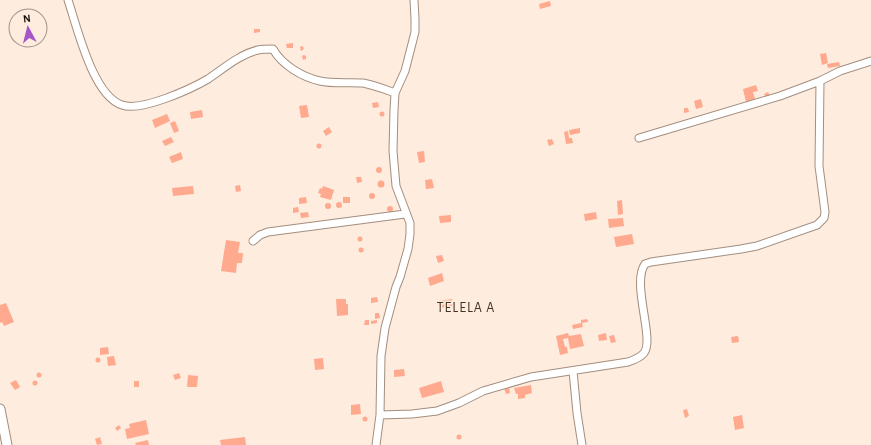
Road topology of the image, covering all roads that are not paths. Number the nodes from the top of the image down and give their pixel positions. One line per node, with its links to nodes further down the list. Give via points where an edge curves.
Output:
1 (68, 0): 5 (street, via 97,80 105,92 122,106 158,101 176,95 193,88 240,58 257,50 273,49 281,61 320,81 363,83)
2 (414, 0): 5 (street, via 415,32 405,71)
3 (871, 61): 4 (street, via 840,71)
4 (820, 81): 6 (street, via 751,105); 9 (street, via 819,166 825,212 821,222 757,246 645,264 640,282 647,339 645,353 628,362)
5 (395, 93): 7 (street, via 394,164 398,192)
6 (639, 138)
7 (405, 214): 8 (street, via 268,232); 11 (street, via 410,224 410,240 385,328 381,356)
8 (253, 241)
9 (573, 371): 11 (street, via 531,377 483,391 437,410); 15 (street)
10 (0, 409): 12 (street)
11 (380, 415): 14 (street)
12 (2, 431): 13 (street)
13 (7, 445)
14 (376, 445)
15 (582, 445)

